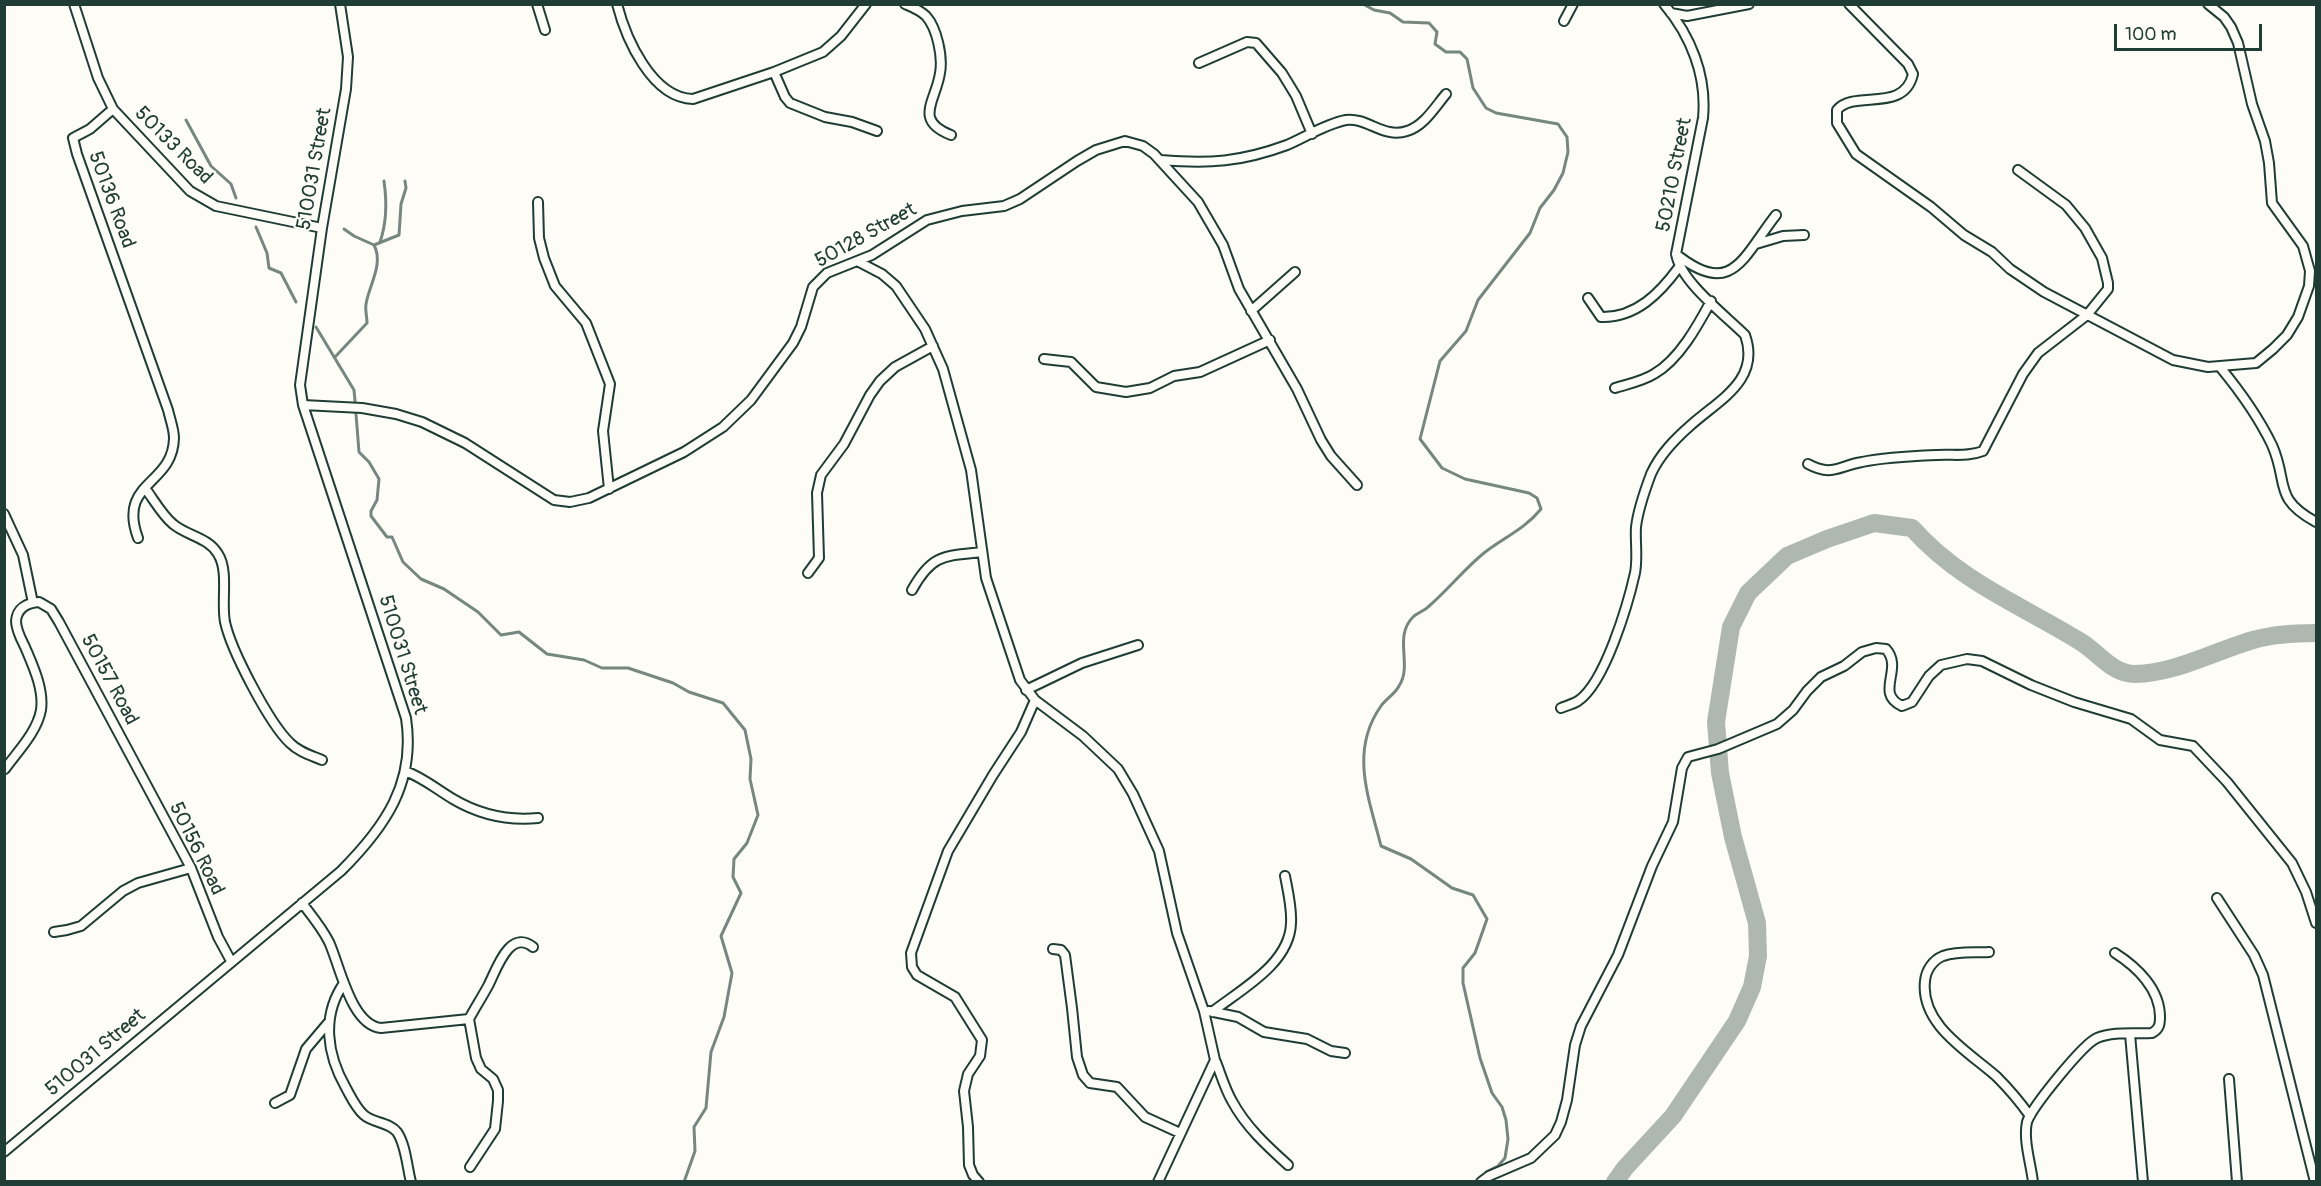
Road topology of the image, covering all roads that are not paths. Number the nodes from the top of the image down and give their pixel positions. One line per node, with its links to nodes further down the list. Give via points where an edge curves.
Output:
1 (74, 4): 18 (street, 50133 Road, via 98,78)
2 (340, 4): 26 (street, 510031 Street, via 348,57 346,89)
3 (537, 4): 14 (street)
4 (617, 4): 16 (street, via 626,32 647,69 660,86 680,98 704,96)
5 (866, 4): 16 (street, via 831,46)
6 (905, 4): 21 (street, via 925,15 938,44 941,67 930,117 936,128)
7 (1574, 4): 13 (street)
8 (1664, 4): 12 (street, 50210 Street)
9 (1749, 4): 12 (street, via 1693,15)
10 (1849, 4): 36 (street, via 1908,64 1913,74 1898,93 1879,100 1850,102 1837,110 1837,123 1856,154 1992,252 2027,282)
11 (2208, 4): 40 (street, via 2224,17 2238,43 2265,141 2272,203 2303,246 2310,271 2298,317 2274,349 2256,363)
12 (1671, 13): 29 (street, 50210 Street, via 1697,62 1705,100)
13 (1564, 21)
14 (545, 30)
15 (1199, 63): 20 (street, via 1247,42 1256,43 1282,73)
16 (774, 72): 19 (street, via 790,103)
17 (1446, 94): 20 (street, via 1422,122 1407,131 1388,133 1349,120)
18 (113, 109): 26 (street, 50133 Road, via 176,178 205,201); 45 (street, 50136 Road, via 73,138 168,410 174,439 166,464)
19 (876, 131)
20 (1312, 134): 22 (street, via 1234,160 1207,164)
21 (951, 135)
22 (1161, 160): 30 (street, 50128 Street, via 1133,142 1115,143 1077,161 1020,199 1004,206 927,220); 35 (street, 50128 Street, via 1214,228)
23 (2018, 170): 36 (street, via 2066,205 2094,241 2108,289)
24 (538, 202): 46 (street, via 539,238 555,286 586,323 610,384 603,431)
25 (1776, 215): 28 (street)
26 (322, 228): 42 (street, 510031 Street, via 300,385)
27 (1804, 235): 28 (street)
28 (1754, 244): 29 (street, via 1737,266 1724,274 1698,270)
29 (1676, 254): 31 (street, 50210 Street)
30 (859, 262): 38 (street, via 896,285); 46 (street, 50128 Street, via 837,267 813,287 794,343 737,414 684,452)
31 (1679, 267): 33 (street, via 1660,292 1642,305 1612,317 1601,317); 34 (street)
32 (1295, 272): 35 (street)
33 (1588, 298)
34 (1711, 301): 41 (street, via 1693,333 1664,366 1653,375); 57 (street, via 1746,335 1750,357 1730,395 1691,424 1663,453 1652,474 1636,526 1635,572 1604,665 1579,700)
35 (1251, 310): 37 (street, 50128 Street)
36 (2087, 315): 40 (street, via 2173,360); 43 (street, via 2038,353 2022,374 1983,451 1859,462 1828,471)
37 (1270, 340): 39 (street, via 1200,372 1174,376 1132,392 1102,389 1071,362); 44 (street, 50128 Street, via 1321,440)
38 (933, 346): 50 (street, via 965,441 976,493); 51 (street, via 880,381 844,444 821,475 817,493 819,558)
39 (1044, 359)
40 (2220, 367): 48 (street, via 2271,444 2288,500)
41 (1615, 388)
42 (303, 405): 46 (street, 50128 Street, via 362,408 422,422 465,443 554,500 579,501); 61 (street, 510031 Street, via 406,718 409,739)
43 (1808, 464)
44 (1357, 485)
45 (145, 488): 49 (street, via 132,515); 59 (street, via 172,524 219,554 224,574 225,624 251,682 286,739)
46 (609, 489)
47 (4, 514): 53 (street, via 23,555)
48 (2316, 522)
49 (138, 538)
50 (982, 552): 52 (street, via 934,561); 55 (street, via 995,607)
51 (808, 573)
52 (912, 590)
53 (33, 603): 58 (street, 50157 Road, via 51,609); 60 (street, via 24,606 16,620 38,682 41,709 35,727)
54 (1138, 645): 55 (street, via 1082,663)
55 (1026, 690): 56 (street)
56 (1035, 700): 75 (street, via 1107,758 1133,794 1159,851 1177,933); 89 (street, via 1021,732 948,851 911,953 917,975 956,997 982,1040 980,1056 968,1074 964,1091 969,1165)
57 (1561, 708)
58 (129, 753): 63 (street, 50156 Road)
59 (322, 760)
60 (5, 769)
61 (405, 771): 62 (street, via 484,813 511,819); 66 (street, 510031 Street, via 384,821 363,849)
62 (538, 818)
63 (191, 868): 68 (street, via 138,883 81,926); 73 (street, 50156 Road)
64 (1286, 876): 75 (street, via 1292,925 1284,950 1262,973)
65 (2217, 898): 95 (street, via 2263,975)
66 (302, 903): 73 (street, 510031 Street); 74 (street, via 328,941)
67 (2316, 923): 91 (street, via 2292,863 2193,746 2160,740 2131,719 2074,702 1982,661 1967,659 1941,665 1912,702 1902,706 1890,695 1892,655 1886,648 1862,652 1821,677 1778,724 1688,757 1682,768 1673,822 1618,955 1581,1026 1567,1100 1555,1135 1531,1158)
68 (54, 932)
69 (533, 947): 76 (street, via 519,942 506,950)
70 (1053, 949): 84 (street, via 1065,955 1077,1057 1083,1075 1090,1083 1117,1087 1145,1117)
71 (1989, 952): 83 (street, via 1937,959 1925,975 1926,997 1950,1038 1997,1077)
72 (2115, 953): 78 (street, via 2138,971 2157,998 2160,1020 2155,1032)
73 (231, 962): 85 (street, 510031 Street)
74 (344, 983): 76 (street, via 371,1026); 77 (street)
75 (1208, 1011): 79 (street, via 1238,1017 1264,1032 1307,1039); 80 (street)
76 (469, 1018): 87 (street, via 476,1058 498,1090 495,1129)
77 (328, 1023): 82 (street, via 306,1049 290,1095); 88 (street, via 332,1055 341,1079 365,1116 398,1134)
78 (2130, 1034): 83 (street, via 2100,1037 2088,1043); 93 (street)
79 (1345, 1053)
80 (1215, 1060): 84 (street); 86 (street, via 1238,1111 1263,1143)
81 (2229, 1079): 94 (street)
82 (275, 1103)
83 (2030, 1116): 92 (street, via 2027,1137)
84 (1180, 1133): 90 (street)
85 (4, 1152)
86 (1288, 1165)
87 (470, 1167)
88 (411, 1182)
89 (980, 1182)
90 (1158, 1182)
91 (1481, 1182)
92 (2033, 1182)
93 (2143, 1182)
94 (2237, 1182)
95 (2315, 1182)

